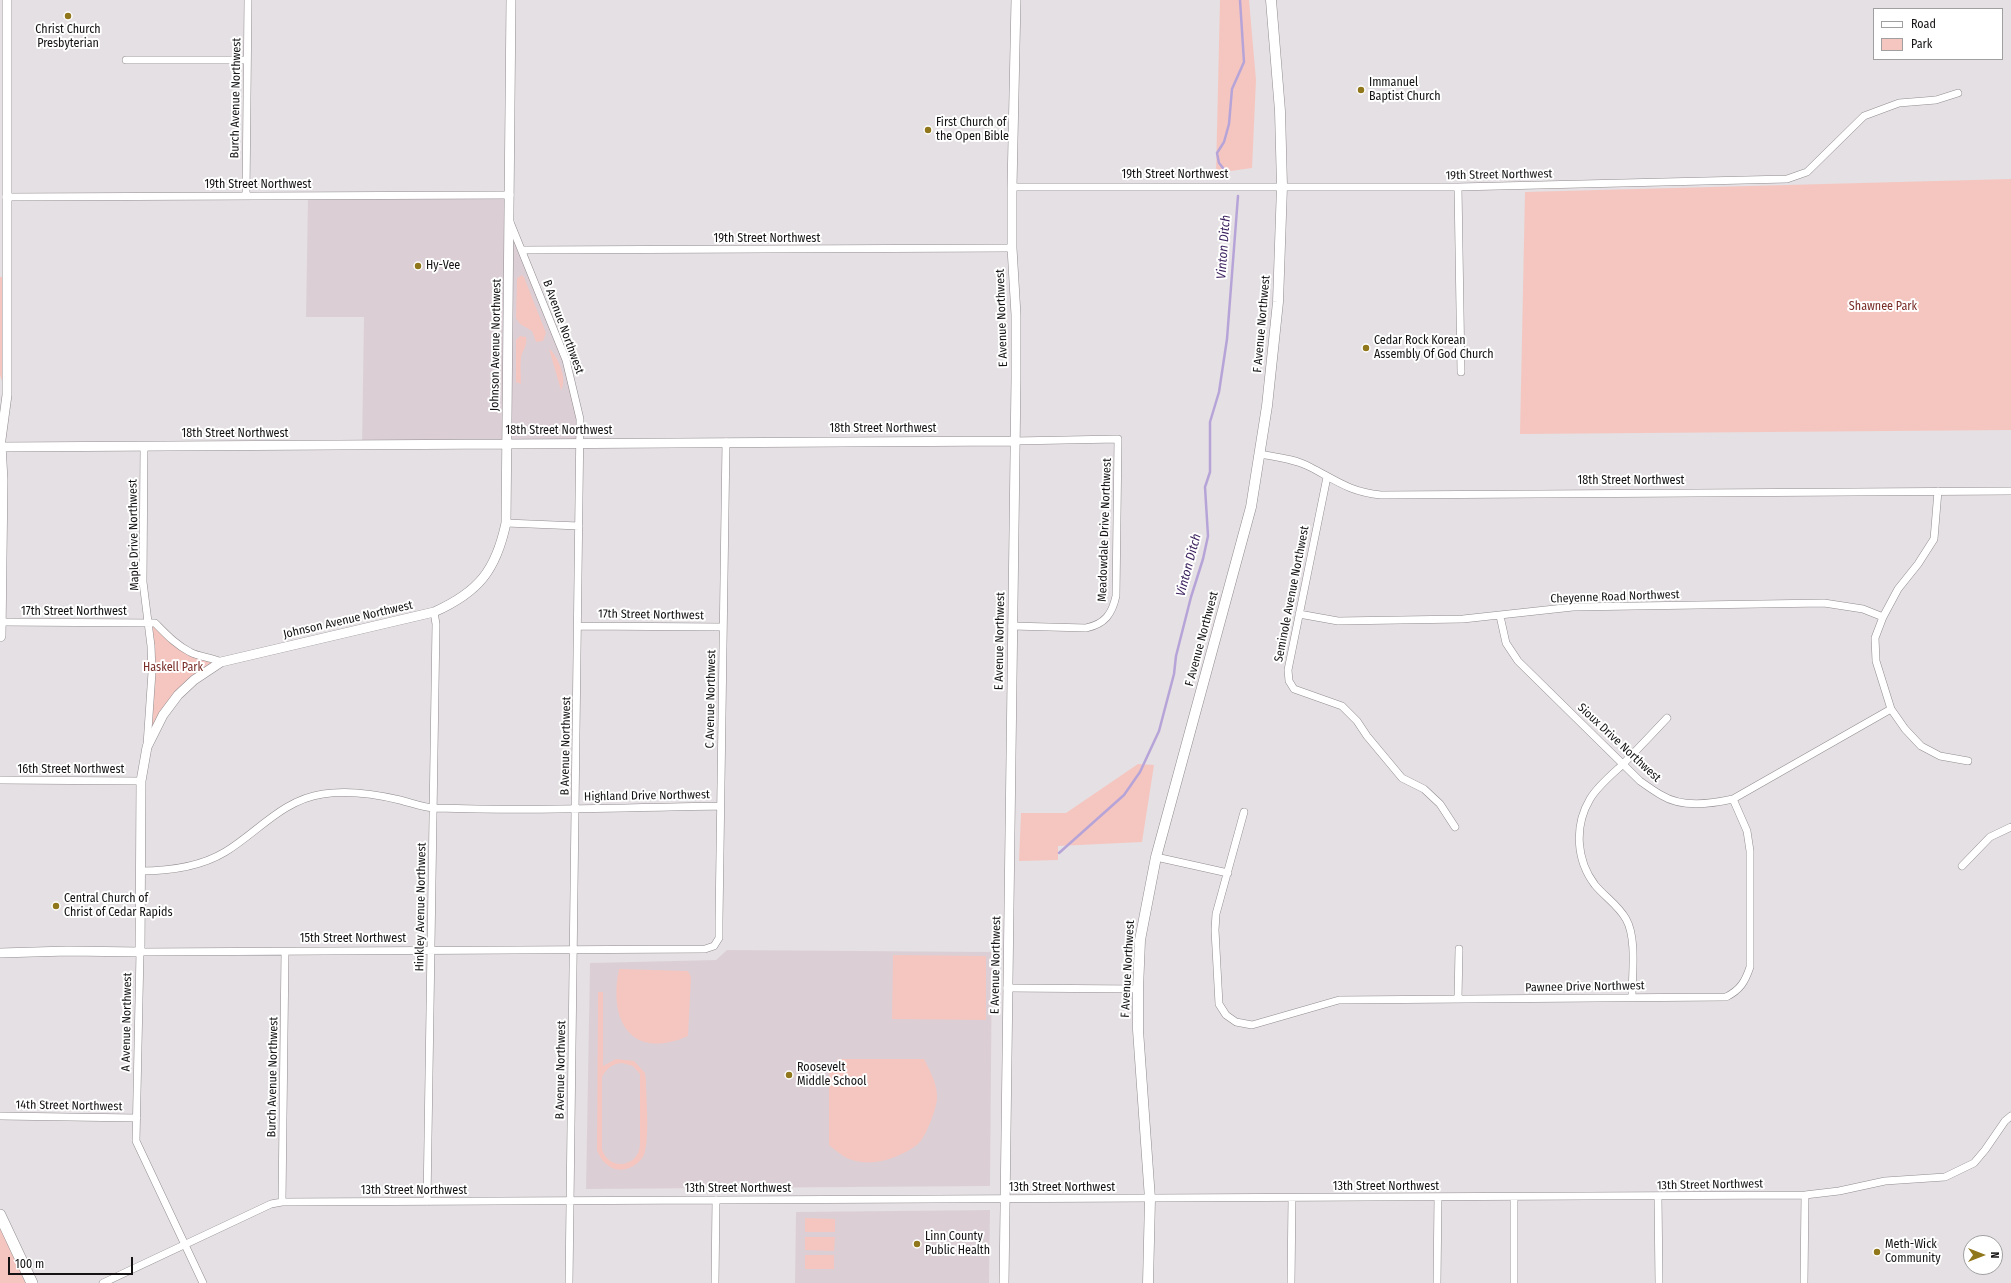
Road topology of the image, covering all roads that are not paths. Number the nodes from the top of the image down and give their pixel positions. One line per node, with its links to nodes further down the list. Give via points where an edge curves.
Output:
1 (7, 0): 14 (street)
2 (248, 0): 7 (street, Burch Avenue Northwest)
3 (511, 0): 12 (street, Johnson Avenue Northwest)
4 (1016, 0): 10 (street, E Avenue Northwest)
5 (1271, 0): 9 (main road, F Avenue Northwest, via 1280,111)
6 (126, 60): 7 (street)
7 (247, 60): 13 (street, Burch Avenue Northwest)
8 (1958, 94): 11 (street, 19th Street Northwest, via 1936,100 1899,103 1864,116 1807,172 1787,179)
9 (1282, 186): 10 (street, 19th Street Northwest); 11 (street, 19th Street Northwest); 28 (main road, F Avenue Northwest, via 1276,331)
10 (1012, 187): 16 (street, E Avenue Northwest)
11 (1458, 187): 20 (street)
12 (510, 195): 13 (street, 19th Street Northwest); 15 (street, Johnson Avenue Northwest)
13 (246, 196): 14 (street, 19th Street Northwest)
14 (6, 197): 18 (street)
15 (510, 222): 17 (street, B Avenue Northwest); 24 (street, Johnson Avenue Northwest)
16 (1012, 248): 17 (street, 19th Street Northwest); 22 (street, E Avenue Northwest, via 1016,315)
17 (522, 250): 25 (street, B Avenue Northwest, via 566,360 580,419)
18 (7, 262): 19 (street); 26 (street, via 7,395)
19 (0, 269)
20 (1461, 372)
21 (1118, 439): 22 (street, 18th Street Northwest); 41 (street, Meadowdale Drive Northwest, via 1116,596 1113,611 1096,626 1086,628)
22 (1014, 441): 23 (street, 18th Street Northwest); 41 (street, E Avenue Northwest)
23 (726, 442): 25 (street, 18th Street Northwest); 42 (street, C Avenue Northwest)
24 (507, 443): 25 (street, 18th Street Northwest); 27 (street, 18th Street Northwest); 32 (street, Johnson Avenue Northwest)
25 (581, 444): 33 (street, B Avenue Northwest)
26 (0, 446): 27 (street, 18th Street Northwest); 38 (main road)
27 (144, 447): 39 (street, Maple Drive Northwest, via 143,575)
28 (1260, 454): 29 (street, 18th Street Northwest, via 1310,466); 59 (main road, F Avenue Northwest, via 1251,507)
29 (1327, 477): 30 (street, 18th Street Northwest, via 1363,493 1381,495); 35 (street, Seminole Avenue Northwest)
30 (1938, 491): 31 (street, 18th Street Northwest); 37 (street, via 1934,539 1898,589)
31 (2011, 491)
32 (506, 523): 33 (street); 34 (street, Johnson Avenue Northwest, via 500,546 484,578 456,603)
33 (580, 526): 40 (street, B Avenue Northwest)
34 (434, 612): 44 (street, Johnson Avenue Northwest); 54 (street, Hinkley Avenue Northwest)
35 (1299, 614): 36 (street, Cheyenne Road Northwest, via 1338,621); 57 (street, Seminole Avenue Northwest, via 1288,670 1289,681 1294,689 1342,706 1402,778 1424,789 1440,804)
36 (1500, 616): 37 (street, Cheyenne Road Northwest, via 1573,607 1824,603 1863,609); 49 (street, Sioux Drive Northwest, via 1506,643 1518,661)
37 (1883, 617): 45 (street, via 1875,638 1876,661)
38 (0, 622): 39 (street, 17th Street Northwest); 43 (main road)
39 (148, 623): 44 (street, via 156,623 172,640 191,653); 47 (street, Maple Drive Northwest, via 152,672)
40 (579, 626): 42 (street, 17th Street Northwest); 55 (street, B Avenue Northwest)
41 (1012, 626): 70 (street, E Avenue Northwest)
42 (723, 627): 53 (street, C Avenue Northwest)
43 (0, 636)
44 (220, 662): 47 (street, Johnson Avenue Northwest, via 178,695 163,715)
45 (1891, 709): 48 (street, via 1921,746 1940,756); 52 (street, Sioux Drive Northwest)
46 (1667, 718): 49 (street)
47 (147, 747): 51 (street, A Avenue Northwest)
48 (1968, 761)
49 (1622, 764): 52 (street, Sioux Drive Northwest, via 1640,781 1662,796 1698,804); 72 (street, via 1590,799 1581,818 1578,845 1584,867 1626,919 1632,937)
50 (0, 780): 51 (street, 16th Street Northwest)
51 (141, 781): 61 (street, A Avenue Northwest)
52 (1733, 799): 72 (street, Pawnee Drive Northwest, via 1747,831 1750,851 1750,967 1746,980 1736,992 1726,997)
53 (720, 806): 55 (street, Highland Drive Northwest); 63 (street, C Avenue Northwest, via 719,938 714,946)
54 (434, 808): 55 (street, Highland Drive Northwest); 61 (street, Highland Drive Northwest, via 365,793 321,794 280,810 242,840 212,858 179,867); 66 (street, Hinkley Avenue Northwest)
55 (576, 808): 64 (street, B Avenue Northwest)
56 (1244, 812): 62 (street)
57 (1455, 827)
58 (2011, 827): 60 (street, via 1990,837)
59 (1156, 857): 62 (street); 71 (main road, F Avenue Northwest, via 1140,940)
60 (1962, 866)
61 (140, 871): 67 (street, A Avenue Northwest)
62 (1228, 873): 73 (street, Pawnee Drive Northwest, via 1216,914 1217,989 1219,1004 1226,1015 1236,1022 1252,1025 1339,1000)
63 (705, 948): 64 (street, 15th Street Northwest)
64 (574, 949): 66 (street, 15th Street Northwest); 85 (street, B Avenue Northwest)
65 (1459, 949): 73 (street)
66 (431, 951): 68 (street, 15th Street Northwest); 87 (street, Hinkley Avenue Northwest)
67 (140, 952): 68 (street, 15th Street Northwest); 69 (street, 15th Street Northwest); 76 (street, A Avenue Northwest)
68 (286, 952): 86 (street, Burch Avenue Northwest)
69 (0, 953)
70 (1008, 988): 71 (street); 82 (street, E Avenue Northwest)
71 (1138, 989): 83 (main road, F Avenue Northwest, via 1138,1030)
72 (1632, 997): 73 (street, Pawnee Drive Northwest)
73 (1458, 999)
74 (0, 1116): 76 (street, 14th Street Northwest)
75 (2011, 1116): 77 (street, 13th Street Northwest, via 1974,1163 1945,1177 1886,1181)
76 (137, 1118): 89 (street, A Avenue Northwest, via 136,1141)
77 (1805, 1195): 78 (street, 13th Street Northwest); 101 (street)
78 (1658, 1196): 80 (street, 13th Street Northwest); 100 (street)
79 (1438, 1197): 80 (street, 13th Street Northwest); 81 (street, 13th Street Northwest); 98 (street)
80 (1514, 1197): 99 (street)
81 (1292, 1198): 83 (street, 13th Street Northwest); 97 (street)
82 (1005, 1199): 83 (street, 13th Street Northwest); 84 (street, 13th Street Northwest); 95 (street, E Avenue Northwest)
83 (1150, 1199): 96 (main road, F Avenue Northwest)
84 (716, 1200): 85 (street, 13th Street Northwest); 94 (street)
85 (571, 1201): 87 (street, 13th Street Northwest); 93 (street, B Avenue Northwest)
86 (282, 1202): 87 (street, 13th Street Northwest); 89 (street, 13th Street Northwest, via 271,1204)
87 (427, 1202)
88 (0, 1215): 90 (main road)
89 (185, 1244): 91 (street, 13th Street Northwest); 92 (street, A Avenue Northwest)
90 (32, 1283)
91 (103, 1283)
92 (204, 1283)
93 (569, 1283)
94 (715, 1283)
95 (1004, 1283)
96 (1148, 1283)
97 (1291, 1283)
98 (1436, 1283)
99 (1514, 1283)
100 (1659, 1283)
101 (1804, 1283)

